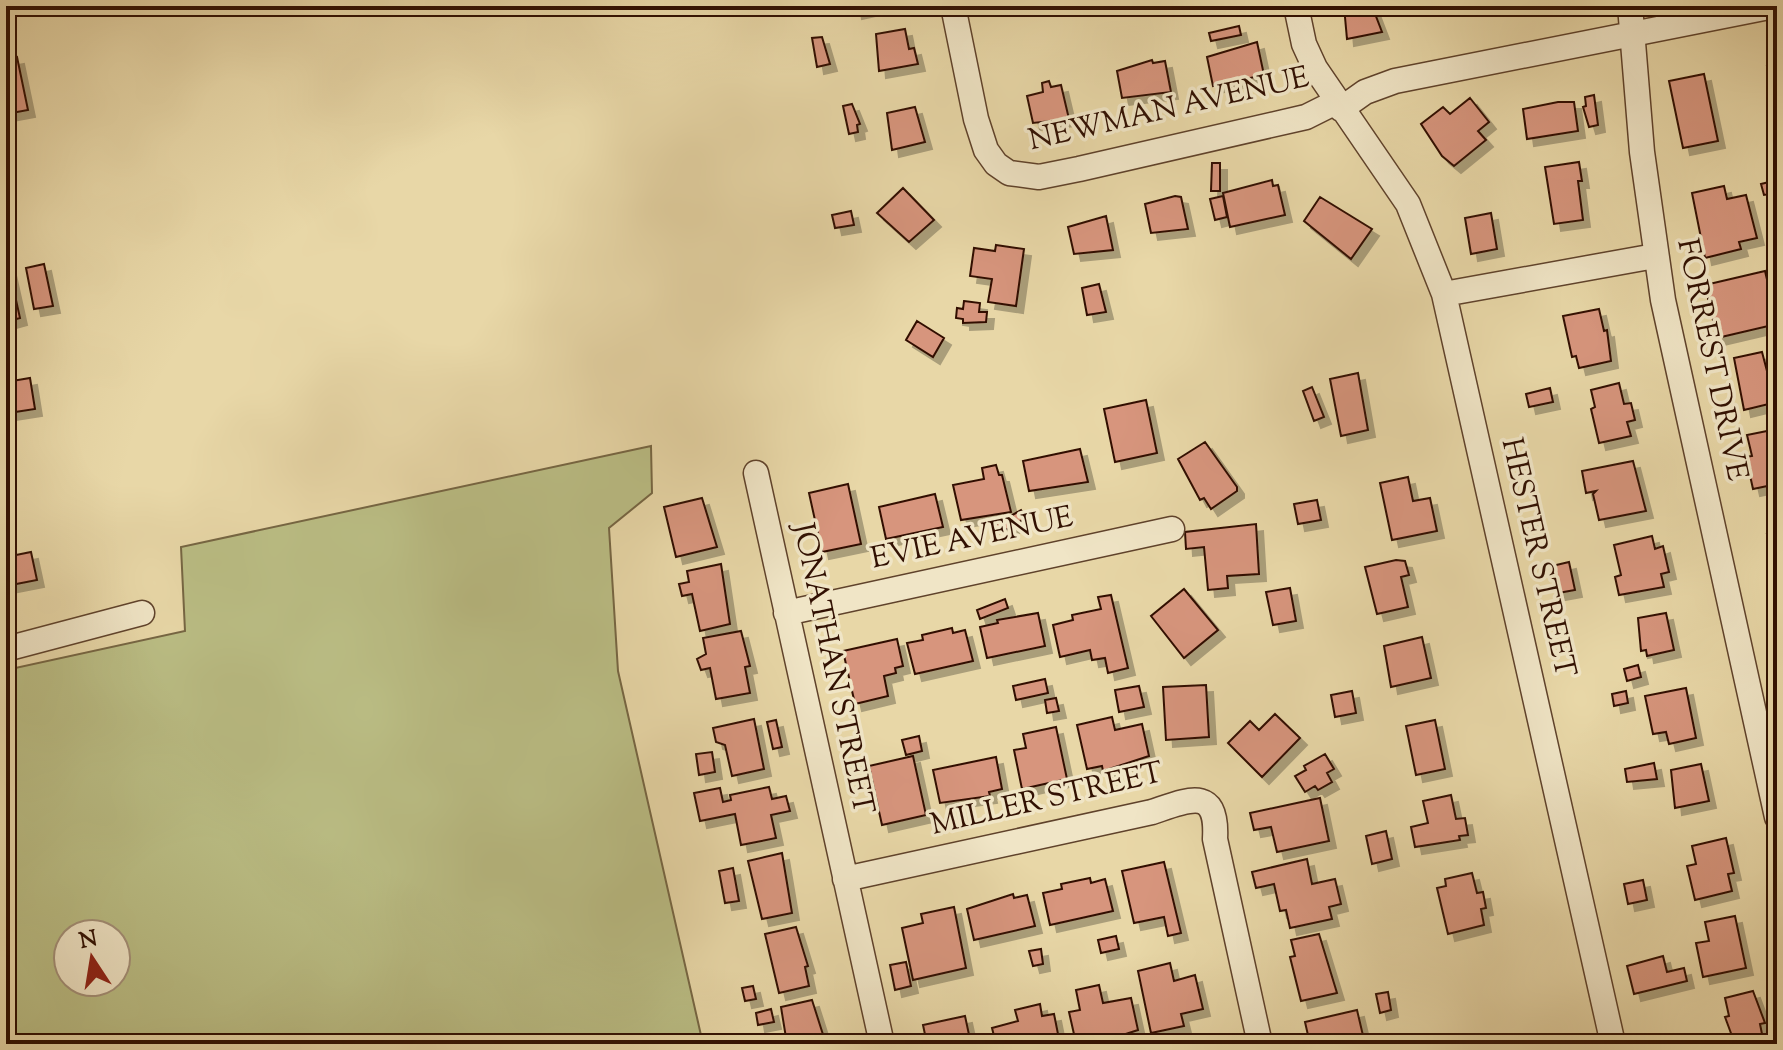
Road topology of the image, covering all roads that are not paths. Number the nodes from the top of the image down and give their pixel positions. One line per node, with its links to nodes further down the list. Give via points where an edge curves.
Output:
1 (953, 6): 6 (street, NEWMAN AVENUE, via 986,150 996,164 1026,177 1306,117)
2 (1296, 6): 6 (street, HESTER STREET, via 1304,44)
3 (1630, 6): 5 (street, FORREST DRIVE)
4 (1774, 6): 5 (street, NEWMAN AVENUE)
5 (1632, 36): 6 (street, NEWMAN AVENUE, via 1395,81); 7 (street, FORREST DRIVE)
6 (1338, 105): 8 (street, HESTER STREET, via 1408,204)
7 (1655, 256): 8 (street); 14 (street, FORREST DRIVE)
8 (1444, 294): 18 (street, HESTER STREET)
9 (756, 473): 12 (street, JONATHAN STREET)
10 (1172, 529): 12 (street, EVIE AVENUE)
11 (142, 613): 13 (street)
12 (786, 613): 15 (street, JONATHAN STREET)
13 (6, 649)
14 (1777, 817)
15 (845, 879): 16 (street, JONATHAN STREET); 17 (street, MILLER STREET, via 1187,800 1204,801 1216,823 1215,839)
16 (882, 1044)
17 (1260, 1044)
18 (1613, 1044)

